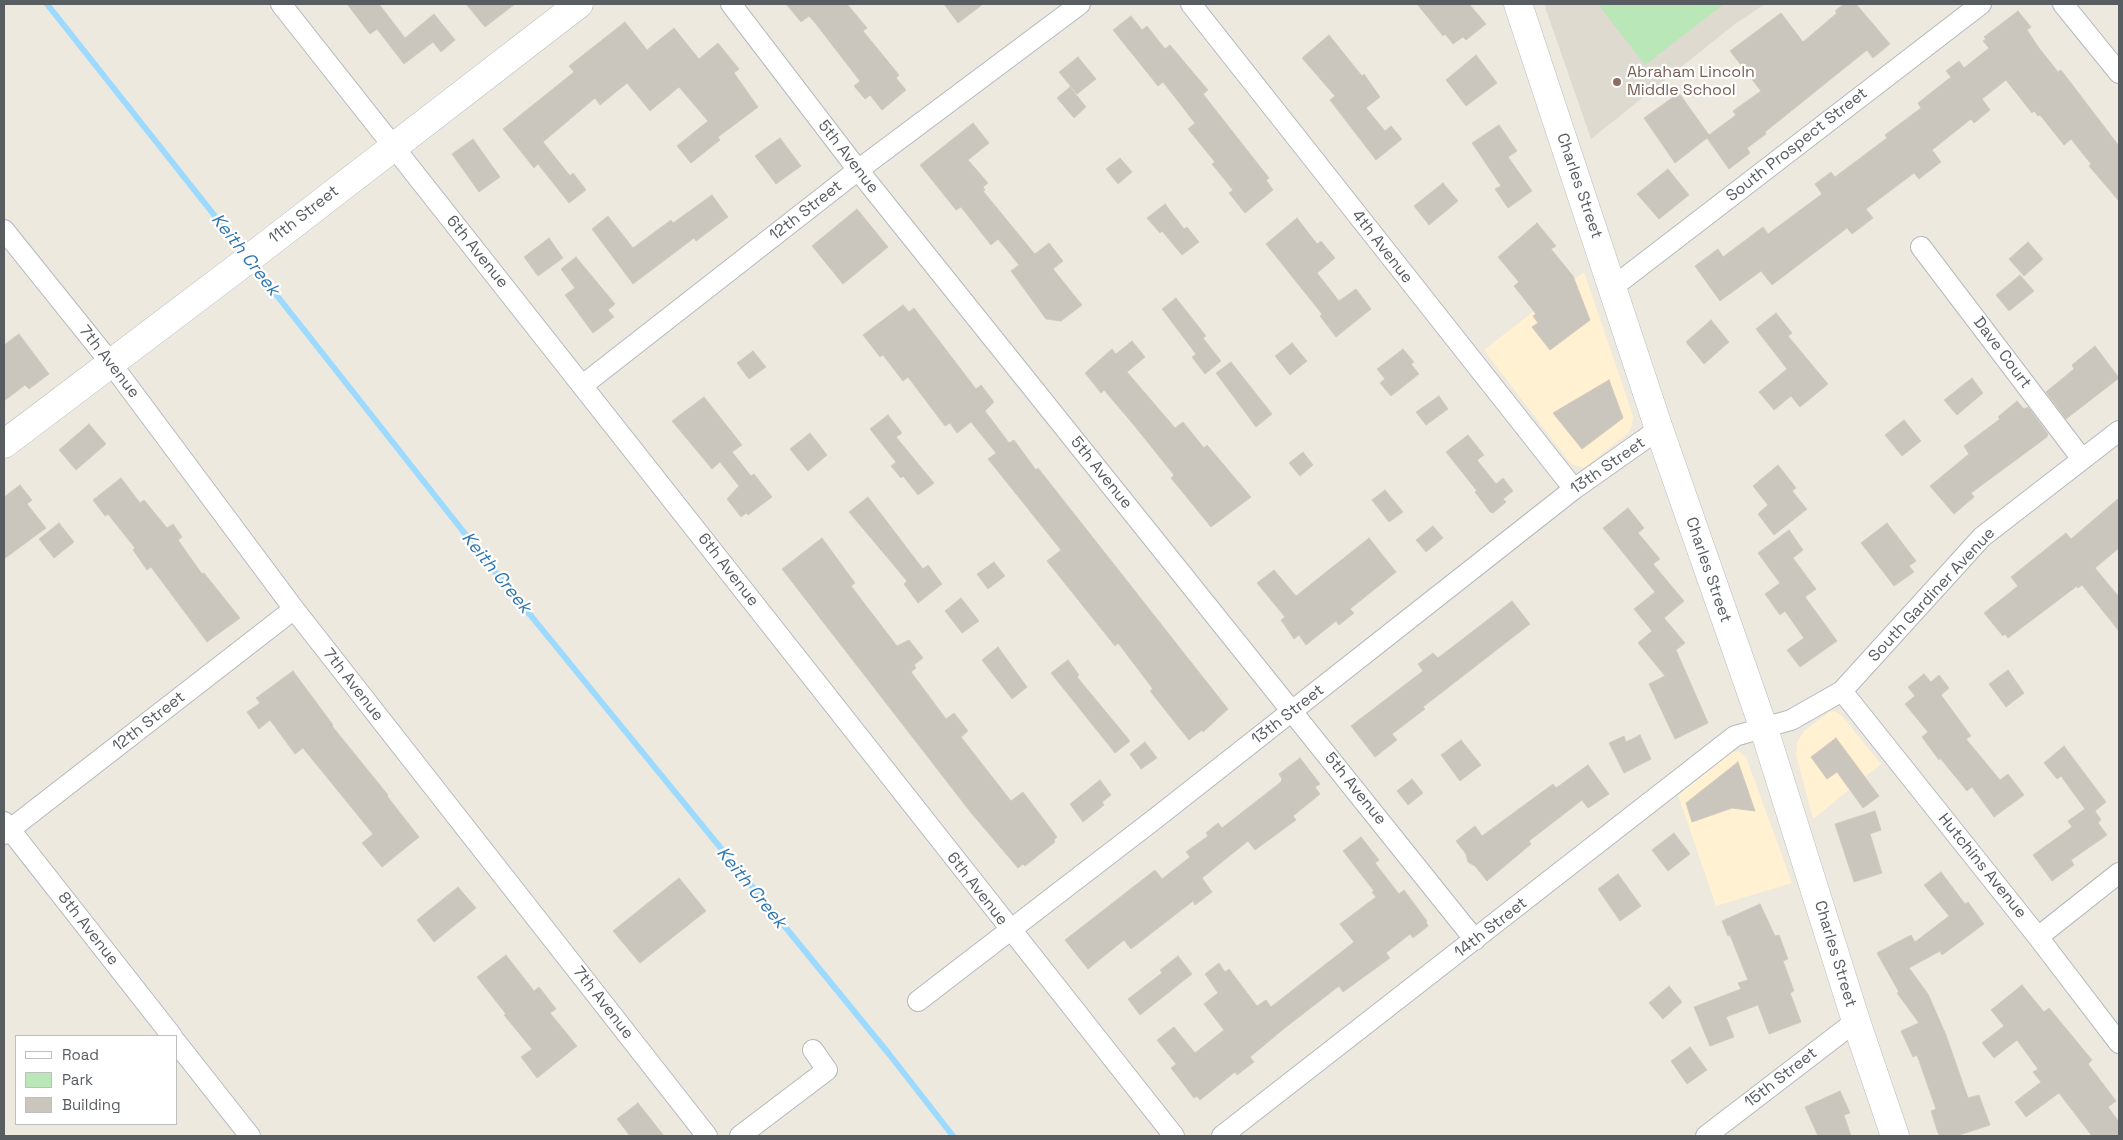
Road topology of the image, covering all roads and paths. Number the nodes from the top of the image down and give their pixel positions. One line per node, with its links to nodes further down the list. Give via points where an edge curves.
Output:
1 (281, 4): 10 (street, 6th Avenue)
2 (579, 4): 10 (main road, 11th Street)
3 (731, 4): 11 (street, 5th Avenue)
4 (1080, 4): 11 (street, 12th Street)
5 (1191, 4): 21 (street, 4th Avenue)
6 (1518, 4): 14 (main road, Charles Street)
7 (1981, 4): 14 (street, South Prospect Street)
8 (2063, 4): 9 (street)
9 (2119, 73)
10 (393, 146): 15 (main road, 11th Street); 16 (street, 6th Avenue)
11 (858, 170): 16 (street, 12th Street); 24 (street, 5th Avenue)
12 (4, 230): 15 (street, 7th Avenue)
13 (1921, 246): 20 (street, Dave Court)
14 (1613, 287): 17 (main road, Charles Street)
15 (110, 362): 19 (main road, 11th Street); 22 (street, 7th Avenue)
16 (583, 384): 28 (street, 6th Avenue)
17 (1659, 429): 21 (street, 13th Street); 25 (main road, Charles Street)
18 (2119, 431): 20 (street, South Gardiner Avenue)
19 (4, 444)
20 (2082, 459): 23 (street, South Gardiner Avenue, via 1982,537)
21 (1574, 489): 24 (street, 13th Street)
22 (294, 609): 26 (street, 12th Street); 38 (street, 7th Avenue)
23 (1842, 691): 25 (street, South Gardiner Avenue, via 1791,720); 29 (street, Hutchins Avenue)
24 (1293, 712): 28 (street, 13th Street); 30 (street, 5th Avenue)
25 (1764, 729): 30 (street, 14th Street, via 1735,736); 32 (main road, Charles Street)
26 (6, 829): 33 (street, 8th Avenue)
27 (2119, 873): 29 (street)
28 (1010, 931): 31 (street, 13th Street); 40 (street, 6th Avenue)
29 (2038, 937): 34 (street, Hutchins Avenue)
30 (1476, 940): 41 (street, 14th Street)
31 (918, 1001)
32 (1856, 1021): 42 (street, 15th Street); 43 (main road, Charles Street)
33 (171, 1035)
34 (2119, 1043)
35 (178, 1045): 37 (street)
36 (813, 1050): 39 (street, via 827,1070)
37 (250, 1136)
38 (707, 1136)
39 (740, 1136)
40 (1174, 1136)
41 (1222, 1136)
42 (1706, 1136)
43 (1895, 1136)

